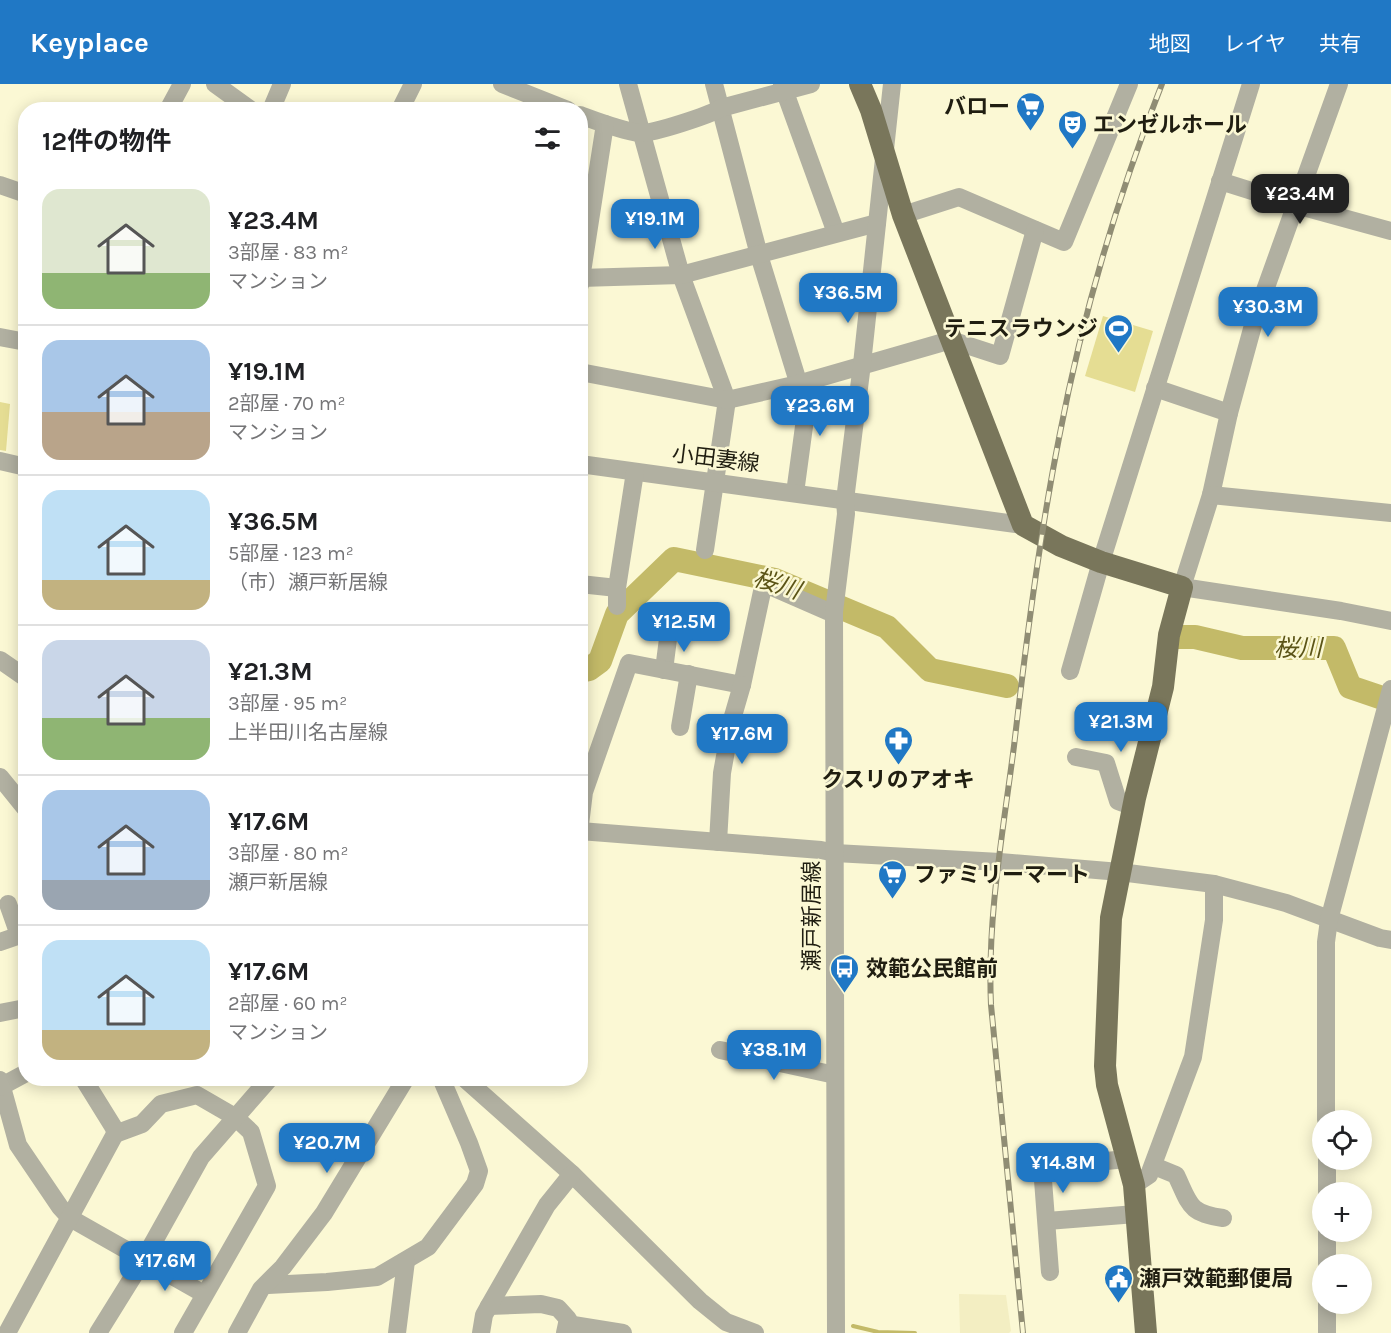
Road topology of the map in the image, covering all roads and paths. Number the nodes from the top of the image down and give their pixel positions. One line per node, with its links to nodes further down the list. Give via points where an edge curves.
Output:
1 (182, 84): 15 (street)
2 (215, 84): 16 (street)
3 (282, 84): 17 (street)
4 (413, 84): 18 (street)
5 (502, 84): 19 (street)
6 (628, 84): 23 (street)
7 (714, 84): 20 (street)
8 (811, 84): 14 (street)
9 (860, 84): 24 (main road)
10 (892, 84): 24 (street, 瀬戸新居線)
11 (1129, 84): 31 (street, via 1064,242)
12 (1251, 84): 25 (street)
13 (1339, 84): 28 (street)
14 (783, 88): 20 (street); 33 (street)
15 (172, 102)
16 (240, 102)
17 (274, 102)
18 (404, 102)
19 (527, 102)
20 (721, 108): 23 (street, via 710,115); 35 (street)
21 (588, 118): 22 (street)
22 (605, 124): 23 (street); 34 (street)
23 (642, 133): 36 (street)
24 (885, 152): 29 (main road); 30 (street, 瀬戸新居線)
25 (1220, 181): 28 (street); 44 (street)
26 (2, 192): 27 (street)
27 (18, 193)
28 (1296, 205): 32 (street); 46 (street, via 1255,318)
29 (903, 215): 31 (street, via 960,198); 40 (main road)
30 (877, 223): 33 (street); 41 (street, 瀬戸新居線)
31 (1035, 230): 40 (street, via 1000,356)
32 (1391, 231)
33 (836, 233): 35 (street)
34 (588, 234)
35 (759, 255): 36 (street); 43 (street)
36 (681, 275): 37 (street); 45 (street)
37 (588, 280)
38 (0, 337): 39 (street)
39 (18, 340)
40 (951, 340): 41 (street); 56 (main road)
41 (862, 364): 43 (street); 54 (street, 瀬戸新居線)
42 (588, 374): 45 (street)
43 (798, 384): 45 (street); 52 (street, via 805,419)
44 (1155, 388): 46 (street); 58 (street)
45 (727, 400): 51 (street)
46 (1229, 413): 53 (street)
47 (0, 461): 48 (street)
48 (18, 465)
49 (588, 465): 50 (street, 小田妻線)
50 (635, 472): 51 (street, 小田妻線); 59 (street, via 617,597)
51 (715, 481): 52 (street, 小田妻線); 57 (street)
52 (795, 493): 54 (street, 小田妻線)
53 (1211, 495): 55 (street); 60 (street)
54 (845, 500): 56 (street, 小田妻線); 61 (street, 瀬戸新居線)
55 (1391, 513)
56 (1023, 525): 58 (main road)
57 (705, 550)
58 (1101, 562): 60 (main road); 66 (street)
59 (588, 587)
60 (1182, 587): 62 (street); 76 (main road)
61 (834, 612): 69 (street, via 763,587); 79 (street, 瀬戸新居線)
62 (1391, 621)
63 (669, 631): 65 (street)
64 (0, 660): 67 (street)
65 (664, 670): 68 (street); 74 (street, via 629,663)
66 (1070, 671)
67 (18, 672)
68 (689, 674): 69 (street); 71 (street)
69 (742, 685): 78 (street, via 722,773)
70 (1391, 688): 83 (street)
71 (680, 727)
72 (1076, 757): 76 (street, via 1106,763 1118,801)
73 (0, 777): 75 (street)
74 (588, 781)
75 (18, 799)
76 (1134, 807): 80 (main road)
77 (588, 832): 78 (street)
78 (718, 842): 79 (street)
79 (835, 853): 80 (street); 91 (street, 瀬戸新居線)
80 (1120, 872): 81 (street); 102 (main road, via 1111,918 1105,1066)
81 (1214, 884): 83 (street, via 1287,903); 103 (street, via 1214,920 1193,1058)
82 (8, 904): 84 (street)
83 (1329, 920): 86 (street); 99 (street)
84 (18, 925)
85 (18, 935): 87 (street)
86 (1391, 940)
87 (0, 942)
88 (18, 1010): 89 (street)
89 (0, 1014)
90 (720, 1050): 91 (street)
91 (835, 1075): 127 (street, 瀬戸新居線)
92 (18, 1077): 93 (street)
93 (1, 1085): 107 (street, via 18,1145)
94 (88, 1086): 101 (street)
95 (263, 1086): 100 (street)
96 (401, 1086): 113 (street, via 324,1213)
97 (444, 1086): 111 (street, via 479,1171 475,1185 428,1247)
98 (473, 1086): 104 (street)
99 (1326, 1110)
100 (235, 1117): 101 (street, via 197,1095 161,1104 142,1124); 110 (street, via 201,1156); 114 (street, via 251,1132 267,1186)
101 (115, 1134): 107 (street)
102 (1127, 1159): 105 (main road); 109 (street, via 1042,1167)
103 (1154, 1166): 105 (street, via 1149,1175); 108 (street, via 1176,1175 1193,1209)
104 (572, 1174): 115 (street, via 547,1205); 117 (street)
105 (1134, 1185): 106 (main road)
106 (1136, 1214): 109 (street); 128 (main road)
107 (70, 1218): 110 (street); 119 (street)
108 (1223, 1218)
109 (1047, 1221): 112 (street)
110 (144, 1258): 114 (street); 120 (street)
111 (406, 1261): 113 (street, via 377,1277); 123 (street)
112 (1050, 1272)
113 (268, 1285): 122 (street, via 261,1290)
114 (204, 1294): 121 (street)
115 (489, 1306): 118 (street, via 558,1308 567,1318); 124 (street)
116 (1327, 1314): 129 (street)
117 (725, 1328): 126 (street)
118 (566, 1329): 125 (street)
119 (7, 1333)
120 (98, 1333)
121 (183, 1333)
122 (237, 1333)
123 (397, 1333)
124 (481, 1333)
125 (622, 1333)
126 (754, 1333)
127 (836, 1333)
128 (1146, 1333)
129 (1327, 1333)

